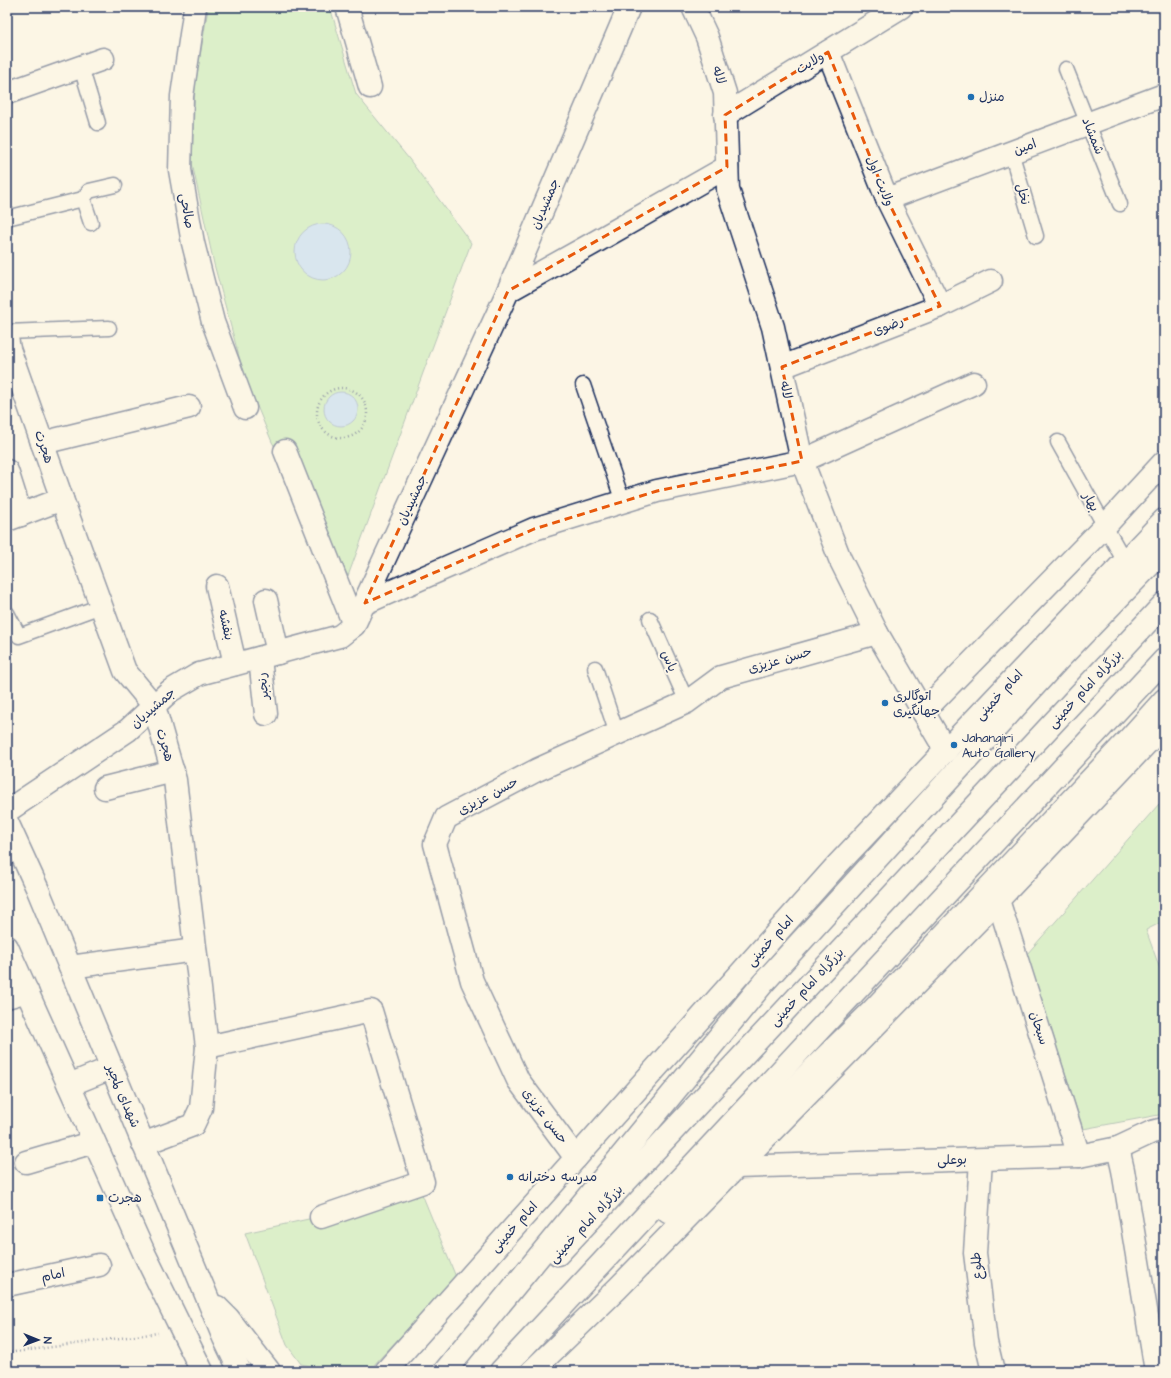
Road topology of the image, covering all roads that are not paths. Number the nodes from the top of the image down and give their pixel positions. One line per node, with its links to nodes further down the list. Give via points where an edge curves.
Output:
1 (196, 7): 36 (main road, صالحی, via 182,96 180,170 193,243 213,322)
2 (347, 7): 10 (main road)
3 (629, 7): 26 (main road, جمشیدیان)
4 (693, 7): 13 (main road, لاله, via 707,36 724,93)
5 (896, 8): 6 (main road, ولایت)
6 (828, 52): 13 (main road, ولایت); 20 (main road, ولایت اول)
7 (103, 59): 8 (main road)
8 (80, 67): 11 (main road); 14 (lane)
9 (1066, 69): 15 (lane, شمشاد)
10 (370, 88)
11 (7, 93)
12 (1164, 95): 15 (main road, امین)
13 (725, 115): 17 (main road, لاله)
14 (98, 123)
15 (1088, 123): 16 (main road, امین); 21 (lane, شمشاد)
16 (1011, 152): 20 (main road, امین); 24 (lane, نخل)
17 (726, 167): 26 (main road); 31 (main road, لاله, via 728,190 773,327)
18 (115, 185): 19 (lane, via 89,191)
19 (83, 199): 22 (lane); 23 (lane)
20 (887, 199): 27 (main road, ولایت اول)
21 (1120, 204)
22 (7, 218)
23 (91, 223)
24 (1036, 236)
25 (991, 281): 27 (main road, رضوی)
26 (508, 291): 52 (main road, جمشیدیان)
27 (940, 306): 31 (main road, رضوی)
28 (109, 328): 29 (lane)
29 (7, 332)
30 (7, 338): 32 (main road, هجرت)
31 (782, 367): 40 (main road, لاله)
32 (11, 368): 38 (main road, هجرت)
33 (974, 383): 40 (main road)
34 (583, 386): 44 (lane)
35 (189, 407): 38 (main road)
36 (245, 408)
37 (1058, 442): 47 (lane, بهار)
38 (42, 443): 43 (main road, هجرت)
39 (284, 451): 57 (main road)
40 (802, 461): 44 (main road, via 657,492); 58 (main road, لاله, via 840,559)
41 (1164, 462): 47 (main road)
42 (7, 471): 45 (main road)
43 (62, 499): 45 (main road); 54 (main road, هجرت)
44 (623, 502): 52 (main road, via 534,529)
45 (14, 517)
46 (1164, 520): 49 (main road, امام خمینی)
47 (1105, 526): 49 (lane, بهار); 66 (main road)
48 (1164, 550): 101 (main road, via 1059,659 764,982)
49 (1125, 562): 70 (main road, امام خمینی)
50 (217, 586): 61 (main road, بنفشه)
51 (266, 600): 59 (main road, رنجبر)
52 (365, 603): 57 (main road, جمشیدیان)
53 (1164, 604): 102 (main road, بزرگراه امام خمینی)
54 (101, 606): 55 (lane, via 19,636); 65 (main road, هجرت, via 125,672)
55 (7, 613)
56 (650, 619): 64 (lane, یاس)
57 (354, 625): 59 (main road, جمشیدیان, via 340,636)
58 (877, 633): 64 (main road, حسن عزیزی, via 721,677); 66 (main road, لاله)
59 (269, 655): 61 (main road, جمشیدیان); 67 (main road, رنجبر)
60 (1164, 660): 103 (main road)
61 (235, 664): 65 (main road, جمشیدیان, via 200,674 170,691)
62 (595, 668): 69 (lane)
63 (1164, 700): 104 (main road, via 871,1012)
64 (687, 702): 69 (main road, حسن عزیزی)
65 (154, 706): 71 (main road, هجرت); 73 (main road, جمشیدیان, via 128,730)
66 (923, 712): 70 (main road, لاله)
67 (266, 714)
68 (1164, 724): 75 (main road)
69 (617, 734): 88 (main road, حسن عزیزی, via 537,770 446,818 435,844 472,981 518,1080)
70 (946, 751): 88 (main road, امام خمینی, via 838,864)
71 (173, 771): 72 (main road); 77 (main road, هجرت)
72 (105, 788)
73 (7, 811)
74 (7, 822): 78 (main road, شهدای لمجیر)
75 (998, 900): 87 (main road, سبحان); 91 (main road)
76 (7, 947): 79 (main road)
77 (195, 950): 78 (main road); 80 (main road, هجرت)
78 (70, 967): 81 (main road, شهدای لمجیر)
79 (17, 994): 82 (main road)
80 (207, 1047): 85 (main road, هجرت, via 201,1108 193,1125); 92 (main road, via 371,1011 423,1182)
81 (111, 1068): 82 (main road); 85 (main road, شهدای لمجیر)
82 (69, 1085): 84 (main road)
83 (1164, 1129): 86 (main road, بوعلی)
84 (94, 1142): 90 (main road); 97 (main road, via 145,1255)
85 (143, 1144): 95 (main road, شهدای لمجیر)
86 (1118, 1148): 87 (main road, بوعلی); 96 (main road)
87 (1079, 1156): 89 (main road, بوعلی)
88 (576, 1158): 100 (main road, امام خمینی)
89 (981, 1160): 91 (main road, بوعلی); 106 (main road, طلوع, via 975,1253 986,1342)
90 (26, 1162)
91 (736, 1167): 105 (main road, via 617,1289)
92 (321, 1217)
93 (99, 1265): 94 (main road, امام)
94 (7, 1285)
95 (207, 1299): 98 (main road, شهدای لمجیر); 99 (main road, via 228,1318)
96 (1158, 1348): 107 (main road)
97 (202, 1371)
98 (240, 1371)
99 (269, 1371)
100 (386, 1371)
101 (445, 1371)
102 (449, 1371)
103 (501, 1371)
104 (505, 1371)
105 (532, 1371)
106 (993, 1371)
107 (1156, 1371)

